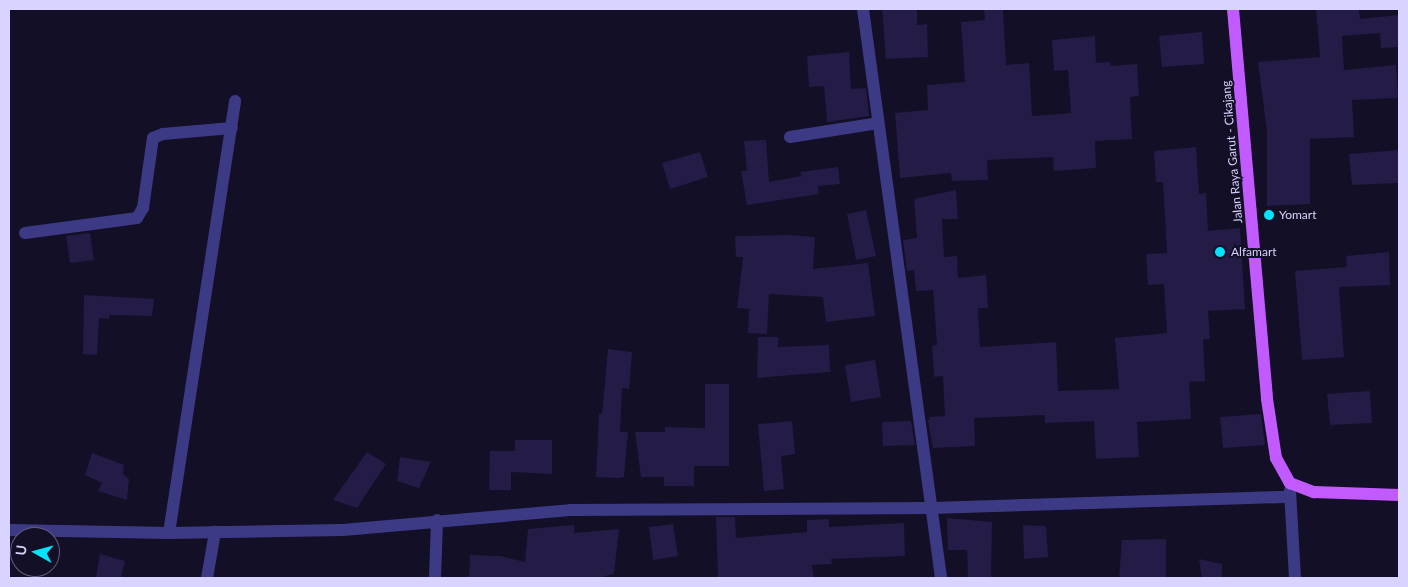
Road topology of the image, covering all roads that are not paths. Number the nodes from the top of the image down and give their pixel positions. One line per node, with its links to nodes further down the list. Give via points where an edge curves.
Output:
1 (863, 9): 4 (street)
2 (1234, 9): 8 (main road, Jalan Raya Garut - Cikajang, via 1272,444)
3 (235, 101): 5 (street)
4 (878, 123): 6 (street); 11 (street)
5 (232, 128): 7 (street, via 163,134 153,138 143,208 137,218); 15 (street)
6 (790, 137)
7 (25, 233)
8 (1290, 483): 9 (main road, via 1326,495); 10 (street)
9 (1399, 495)
10 (1290, 497): 11 (street); 19 (street)
11 (932, 508): 12 (street, via 570,510); 18 (street)
12 (437, 520): 14 (street, via 343,530); 17 (street)
13 (9, 530): 15 (street)
14 (215, 532): 15 (street); 16 (street)
15 (169, 533)
16 (207, 578)
17 (435, 578)
18 (941, 578)
19 (1295, 578)

